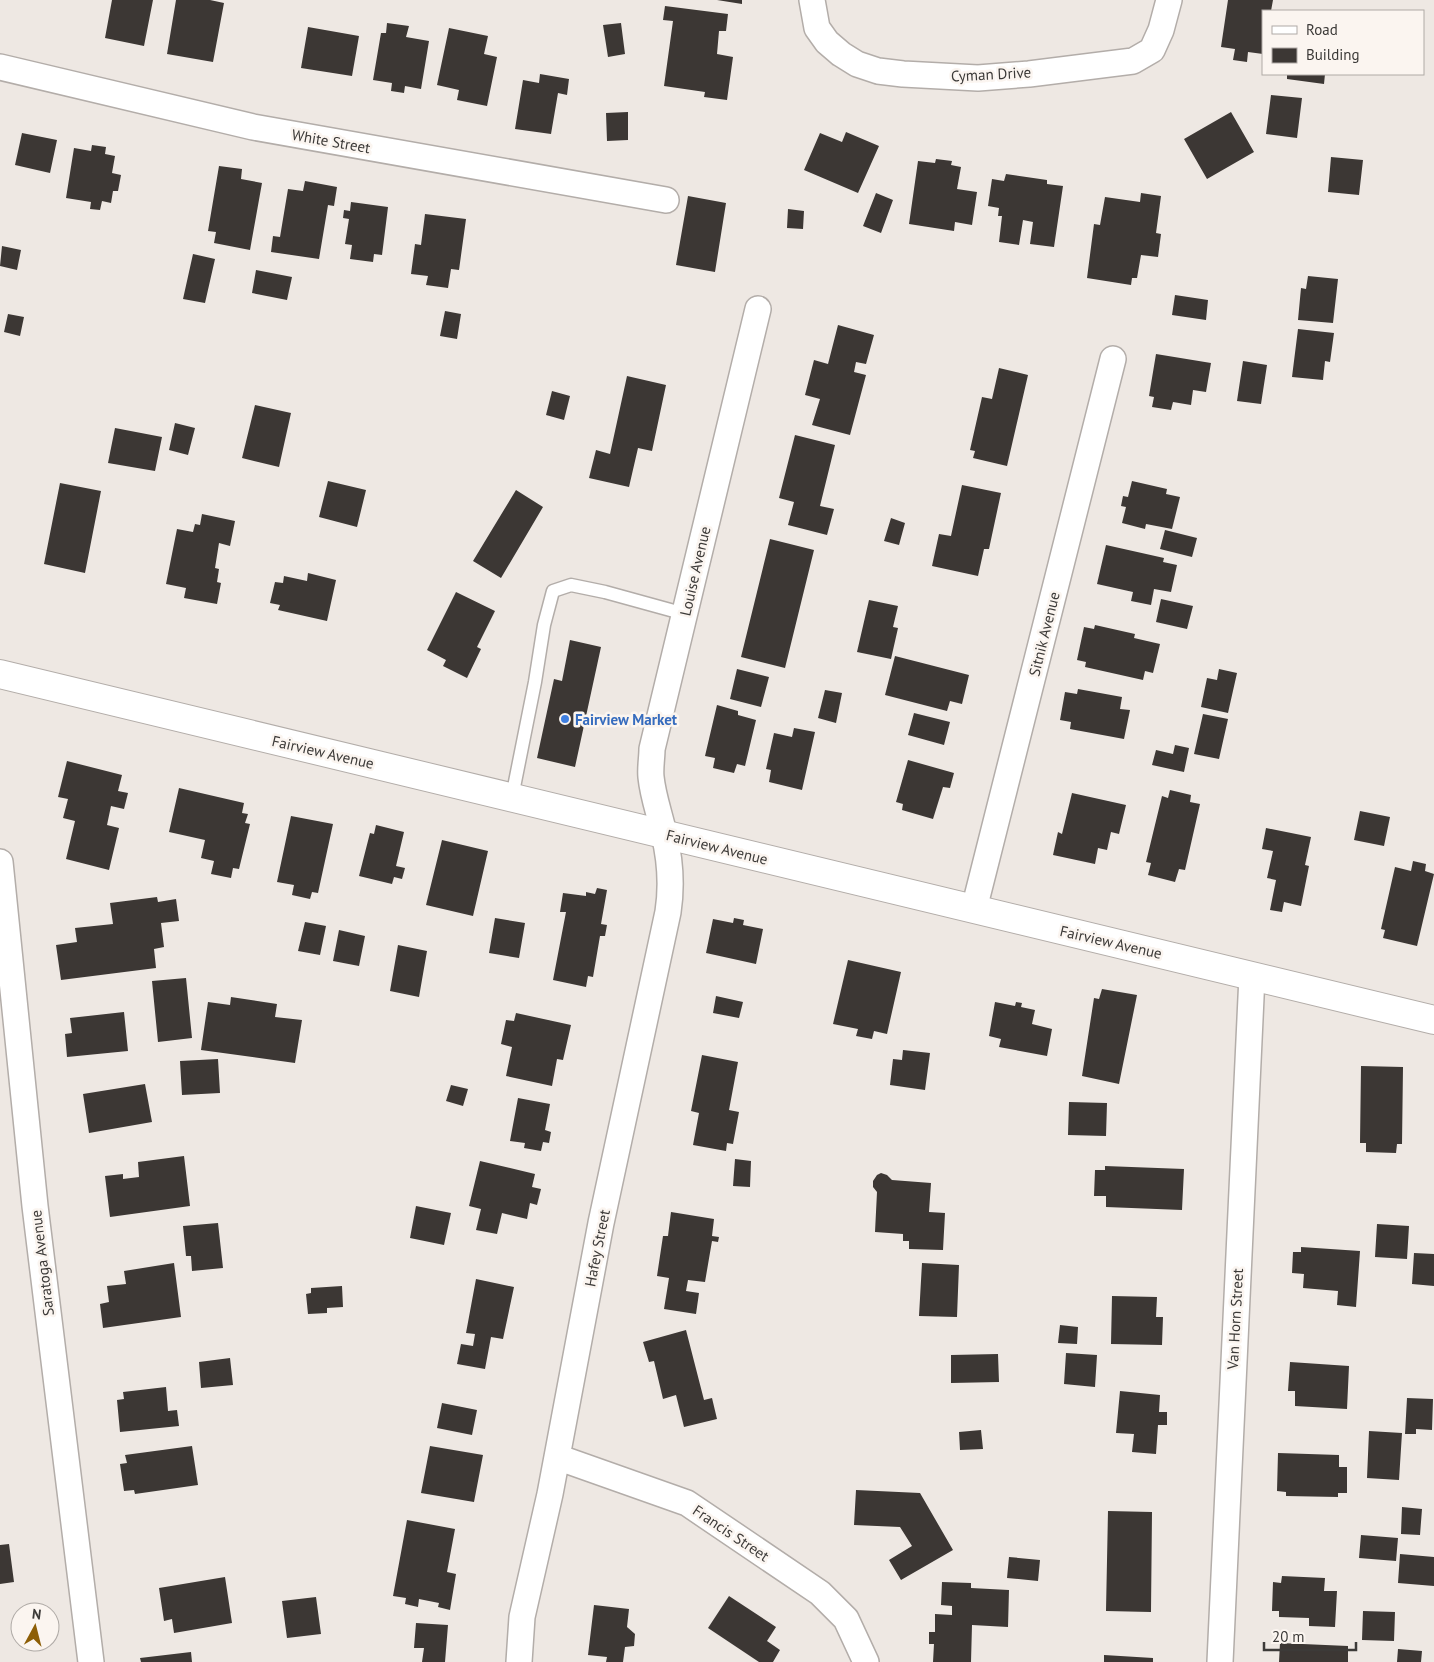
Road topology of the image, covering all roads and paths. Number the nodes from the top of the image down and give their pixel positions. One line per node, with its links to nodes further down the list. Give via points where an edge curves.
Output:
1 (812, 0): 2 (street, Cyman Drive, via 817,28 828,42 856,63 878,71 978,78 1133,61 1152,50 1162,30)
2 (1169, 0)
3 (0, 67): 4 (street, White Street, via 252,128)
4 (666, 200)
5 (758, 309): 7 (street, Louise Avenue)
6 (1113, 358): 12 (street, Sitnik Avenue)
7 (685, 614): 9 (lane, via 571,585 553,591); 10 (street, Louise Avenue, via 652,749 654,800)
8 (0, 674): 9 (main road, Fairview Avenue)
9 (512, 797): 10 (main road, Fairview Avenue)
10 (664, 834): 12 (main road, Fairview Avenue); 15 (street, Hafey Street, via 671,892 668,912 601,1223)
11 (0, 862): 16 (street, Saratoga Avenue, via 35,1206)
12 (974, 909): 13 (main road, Fairview Avenue)
13 (1252, 976): 14 (main road, Fairview Avenue); 19 (street, Van Horn Street)
14 (1434, 1020)
15 (557, 1458): 17 (street, Hafey Street, via 522,1617); 18 (street, Francis Street, via 687,1503 820,1593 846,1620)
16 (91, 1662)
17 (519, 1662)
18 (866, 1662)
19 (1220, 1662)

